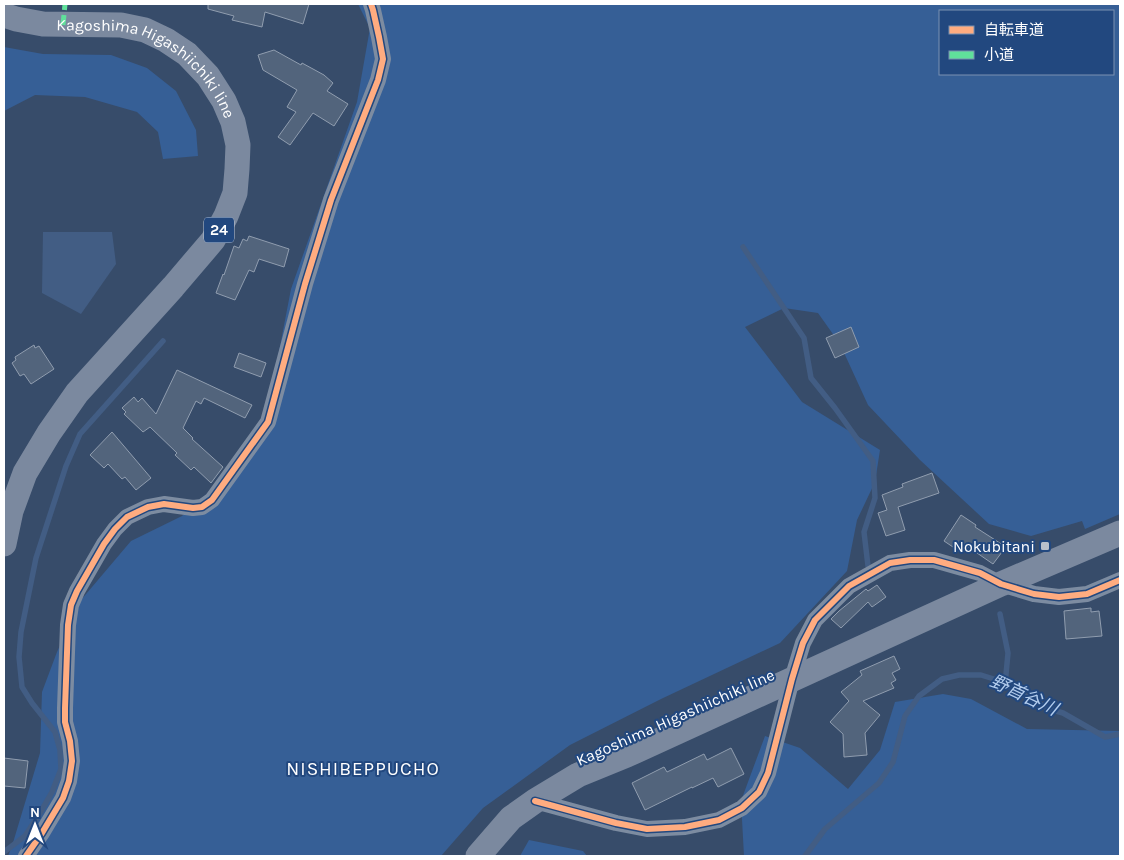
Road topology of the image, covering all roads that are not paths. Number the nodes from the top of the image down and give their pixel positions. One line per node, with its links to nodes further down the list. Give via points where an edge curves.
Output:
1 (371, 4): 9 (street, via 382,59 378,80 331,200 268,422 212,500 202,508 164,504 127,518 114,529 82,583 71,605 68,625 65,722 72,761 69,781 63,798)
2 (4, 15): 4 (main road, Kagoshima Higashiichiki line / 24, via 44,24 121,25 145,30 166,40 187,54 208,76 233,122 238,146 235,193 213,240 77,393 49,433 25,473 11,511)
3 (1120, 533): 6 (main road, Kagoshima Higashiichiki line)
4 (4, 544)
5 (1120, 580): 6 (street, via 1086,594 1059,597 1034,594)
6 (1002, 584): 7 (main road, Kagoshima Higashiichiki line); 7 (street, via 980,573 934,560 890,563 849,586 815,620 803,643)
7 (792, 679): 8 (main road, Kagoshima Higashiichiki line, via 578,775); 8 (street, via 768,773 759,792 742,808 718,820 685,827 647,829)
8 (535, 801): 10 (main road, Kagoshima Higashiichiki line, via 511,818)
9 (26, 856)
10 (478, 856)

